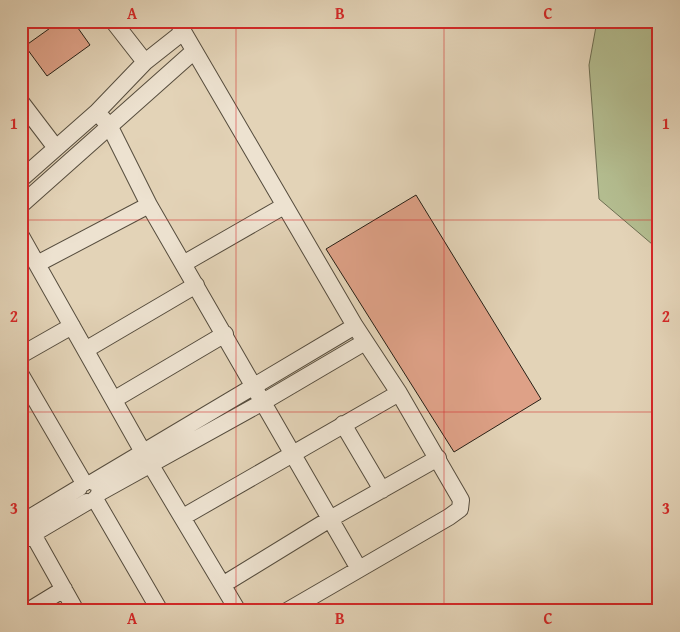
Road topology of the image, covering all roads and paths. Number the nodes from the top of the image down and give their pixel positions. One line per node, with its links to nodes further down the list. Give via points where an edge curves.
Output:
1 (113, 21): 4 (street)
2 (180, 26): 3 (street); 4 (street)
3 (193, 52): 7 (street); 12 (street)
4 (145, 62): 6 (street)
5 (21, 102): 8 (street)
6 (97, 112): 7 (street); 8 (street)
7 (110, 127): 10 (street); 11 (street)
8 (56, 148): 9 (street)
9 (21, 180)
10 (21, 205)
11 (149, 205): 14 (street); 15 (street)
12 (284, 206): 15 (street); 18 (street)
13 (21, 236): 14 (street)
14 (37, 264): 17 (street)
15 (183, 264): 16 (street)
16 (196, 285): 19 (street); 21 (street)
17 (72, 326): 21 (street); 22 (street)
18 (355, 326): 20 (street); 24 (street)
19 (225, 334): 24 (street); 26 (street)
20 (365, 342): 25 (street); 27 (street)
21 (87, 349): 26 (street)
22 (21, 355)
23 (21, 375): 33 (street)
24 (254, 387): 27 (street); 31 (street)
25 (399, 393): 28 (street); 30 (street)
26 (115, 400): 31 (street)
27 (263, 402): 29 (street); 31 (street)
28 (343, 424): 29 (street); 32 (street)
29 (292, 453): 34 (street); 35 (street)
30 (438, 458): 32 (street); 37 (street, via 459,495 460,509)
31 (148, 459): 33 (street); 34 (street)
32 (382, 490): 35 (street)
33 (89, 491): 36 (street); 42 (street)
34 (183, 517): 38 (street)
35 (330, 519): 37 (street); 38 (street)
36 (25, 526): 39 (street)
37 (359, 569): 44 (street)
38 (224, 584): 43 (street)
39 (64, 589): 40 (street); 41 (street)
40 (28, 611)
41 (76, 611)
42 (160, 611)
43 (238, 611)
44 (288, 611)

